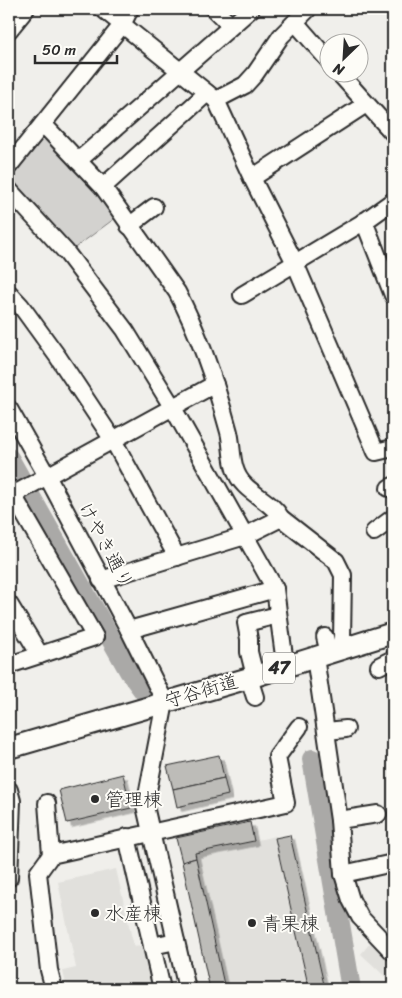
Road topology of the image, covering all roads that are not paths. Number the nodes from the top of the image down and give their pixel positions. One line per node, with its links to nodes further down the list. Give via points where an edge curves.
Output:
1 (26, 9): 10 (street)
2 (103, 9): 8 (street)
3 (130, 9): 8 (street)
4 (214, 9): 9 (street)
5 (251, 9): 9 (street)
6 (308, 9): 7 (street)
7 (294, 22): 11 (street); 14 (street, via 244,85)
8 (122, 25): 12 (street); 16 (street)
9 (231, 26): 12 (street)
10 (9, 30)
11 (320, 51)
12 (180, 71): 14 (street); 18 (street)
13 (347, 82): 15 (street)
14 (211, 97): 20 (street); 21 (street)
15 (366, 104): 17 (street); 20 (street)
16 (43, 124): 18 (street); 19 (street)
17 (393, 133)
18 (78, 161): 21 (street)
19 (9, 166)
20 (252, 178): 27 (street)
21 (103, 187): 26 (street)
22 (9, 190): 32 (street, via 66,252 125,330)
23 (393, 201): 25 (street)
24 (154, 206): 26 (street)
25 (364, 221): 27 (street); 30 (street)
26 (129, 226): 31 (street, via 177,292)
27 (295, 262): 29 (street); 35 (street, via 376,452)
28 (9, 292): 34 (street)
29 (242, 295)
30 (393, 295)
31 (215, 384): 32 (street); 38 (street, via 241,483 277,510)
32 (173, 408): 34 (street); 41 (street)
33 (9, 409): 36 (street, けやき通り)
34 (114, 440): 36 (street); 42 (street)
35 (393, 448)
36 (47, 476): 37 (street); 43 (street, けやき通り)
37 (10, 493): 50 (street, via 95,637)
38 (281, 518): 41 (street); 49 (street, via 334,555 343,575 342,640)
39 (393, 518): 40 (street)
40 (374, 532)
41 (245, 536): 42 (street); 44 (street)
42 (177, 557): 43 (street)
43 (101, 580): 47 (street, けやき通り)
44 (275, 589): 46 (street); 47 (street)
45 (9, 604): 50 (street)
46 (278, 615): 52 (street); 53 (street, via 246,622)
47 (129, 630): 55 (street, けやき通り)
48 (393, 633): 49 (main road, 守谷街道 / 47)
49 (328, 649): 52 (main road, 守谷街道 / 47); 58 (street)
50 (40, 655): 51 (street)
51 (9, 665)
52 (287, 665): 53 (main road, 守谷街道 / 47)
53 (252, 677): 54 (street); 55 (main road, 守谷街道 / 47)
54 (255, 697)
55 (165, 702): 59 (main road, 守谷街道 / 47); 64 (street, via 146,806)
56 (297, 729): 64 (street, via 277,757 286,803)
57 (346, 729): 58 (street)
58 (327, 731): 63 (street)
59 (9, 748)
60 (9, 790): 69 (street, via 12,800)
61 (47, 803): 66 (street)
62 (378, 814): 63 (street)
63 (339, 820): 68 (street)
64 (151, 832): 65 (street); 70 (street)
65 (127, 838): 66 (street); 71 (street)
66 (51, 855): 73 (street, via 38,873)
67 (393, 864): 68 (street)
68 (343, 874): 72 (street, via 360,918)
69 (9, 878)
70 (176, 941): 71 (street); 75 (street)
71 (152, 946): 74 (street)
72 (393, 952)
73 (54, 989)
74 (162, 989)
75 (187, 989)

